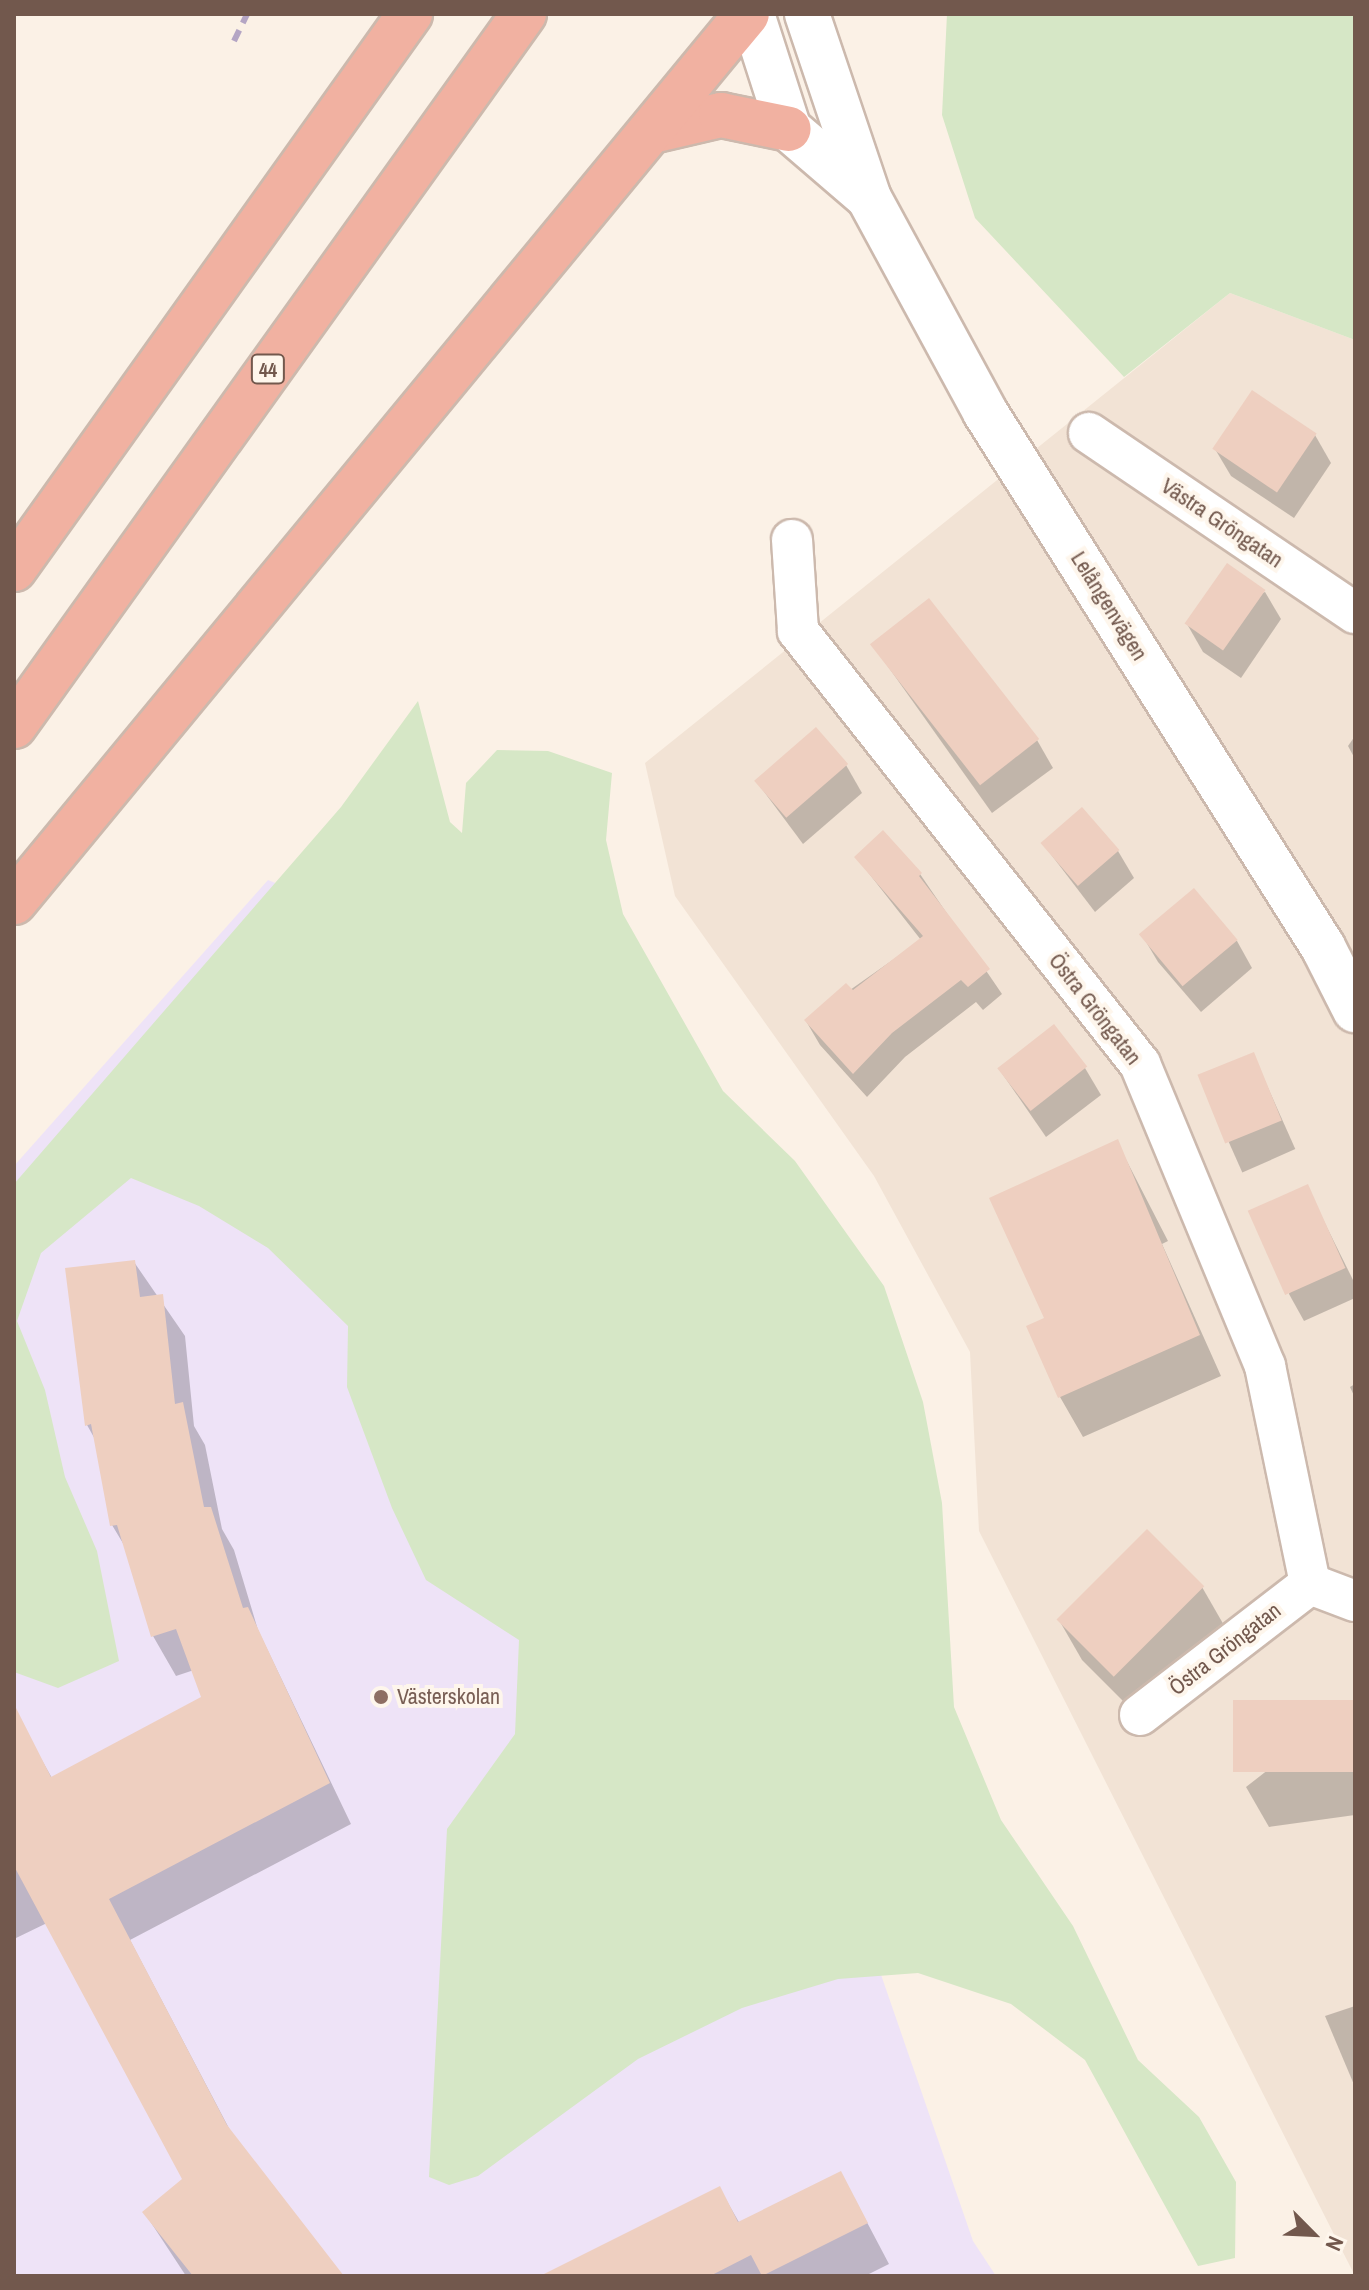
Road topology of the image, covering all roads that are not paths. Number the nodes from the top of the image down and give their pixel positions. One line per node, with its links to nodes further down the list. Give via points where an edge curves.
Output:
1 (410, 14): 10 (highway)
2 (524, 14): 12 (highway, 44)
3 (750, 14): 5 (street); 6 (highway)
4 (807, 14): 7 (street, Lelångenvägen)
5 (789, 129): 6 (highway, via 721,115); 7 (street, Lelångenvägen)
6 (656, 130): 13 (highway)
7 (869, 198): 14 (street, Lelångenvägen, via 985,412 1314,934)
8 (1089, 433): 11 (street, Västra Gröngatan)
9 (792, 540): 15 (street, Östra Gröngatan, via 798,631 1140,1064 1265,1366)
10 (14, 569)
11 (1355, 613)
12 (14, 726)
13 (14, 902)
14 (1355, 1010)
15 (1310, 1584): 16 (street); 17 (street, Östra Gröngatan)
16 (1355, 1601)
17 (1140, 1715)

